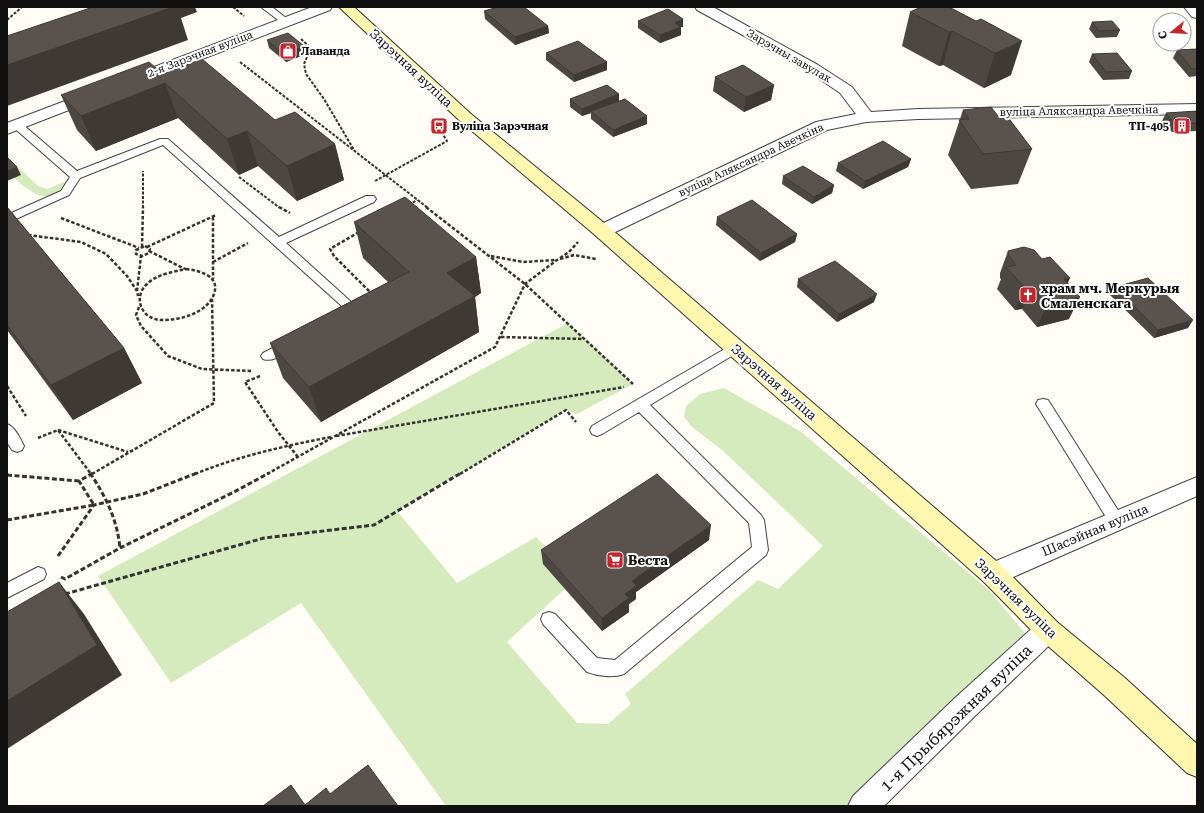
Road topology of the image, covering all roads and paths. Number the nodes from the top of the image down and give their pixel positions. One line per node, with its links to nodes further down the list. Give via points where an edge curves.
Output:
1 (22, 7): 8 (path)
2 (266, 7): 9 (lane)
3 (325, 7): 9 (street, 2-я Зарэчная вуліца)
4 (346, 7): 23 (street, Зарэчная вуліца, via 465,117)
5 (702, 7): 13 (street, Зарэчны завулак, via 820,72 846,90)
6 (1191, 7): 7 (street)
7 (1197, 14)
8 (7, 20)
9 (285, 21): 15 (street, 2-я Зарэчная вуліца)
10 (298, 36): 17 (path, via 314,51 304,64 306,74 340,124)
11 (239, 61): 17 (path)
12 (1197, 109): 13 (street, вуліца Аляксандра Авечкіна)
13 (866, 117): 23 (street, вуліца Аляксандра Авечкіна, via 822,126)
14 (439, 126): 19 (path, via 447,141)
15 (12, 127): 18 (lane, via 28,136)
16 (143, 149): 18 (lane); 24 (lane, via 164,141); 28 (path)
17 (355, 152): 19 (path)
18 (76, 176): 22 (lane, via 65,193)
19 (386, 176): 33 (path)
20 (370, 199): 27 (lane)
21 (55, 216): 30 (path)
22 (7, 219)
23 (602, 231): 48 (street, Зарэчная вуліца)
24 (268, 232): 27 (lane); 36 (path)
25 (22, 234): 40 (path, via 81,242 106,254)
26 (581, 239): 34 (path)
27 (278, 242): 44 (lane, via 354,308)
28 (142, 247): 29 (path); 30 (path)
29 (147, 247): 31 (path); 36 (path, via 213,217)
30 (139, 248): 32 (path, via 135,253)
31 (150, 251): 32 (path); 37 (path)
32 (141, 256): 40 (path)
33 (489, 256): 34 (path, via 519,263); 39 (path)
34 (557, 260): 35 (path, via 574,255); 39 (path)
35 (601, 260)
36 (213, 262): 38 (path)
37 (186, 269): 38 (path, via 207,274); 41 (path, via 168,273 151,281)
38 (213, 280): 42 (path, via 216,287)
39 (525, 284): 45 (path); 47 (path)
40 (137, 291): 41 (path)
41 (138, 297): 43 (path)
42 (212, 299): 43 (path, via 200,311 176,320 152,319); 50 (path)
43 (139, 307): 50 (path, via 136,315 141,326 168,356 202,369)
44 (334, 319)
45 (500, 337): 47 (path); 62 (path, via 495,347)
46 (301, 338): 49 (lane)
47 (584, 339): 62 (path, via 634,385)
48 (735, 348): 54 (lane); 76 (street, Зарэчная вуліца)
49 (268, 356)
50 (214, 370): 51 (path); 64 (path, via 214,403)
51 (256, 371)
52 (7, 386): 55 (path)
53 (1043, 404): 72 (lane)
54 (640, 405): 59 (lane); 80 (lane, via 756,520 760,550 618,668 593,666)
55 (28, 418)
56 (580, 426): 79 (path, via 566,410 374,524 264,538)
57 (7, 430): 63 (lane)
58 (58, 430): 61 (path); 64 (path); 65 (path)
59 (597, 430)
60 (36, 431): 61 (path)
61 (40, 437): 63 (path)
62 (333, 437): 69 (path, via 227,461 143,494); 73 (path, via 234,492)
63 (17, 446)
64 (128, 452): 65 (path)
65 (91, 474): 67 (path); 69 (path)
66 (7, 475): 67 (path)
67 (79, 481): 70 (path)
68 (1197, 486): 72 (street, Шасэйная вуліца)
69 (107, 502): 70 (path); 73 (path, via 120,537)
70 (94, 505): 71 (path); 74 (path)
71 (7, 520)
72 (1116, 520): 76 (street, Шасэйная вуліца)
73 (120, 548): 77 (path, via 65,580)
74 (58, 556)
75 (38, 574): 78 (lane)
76 (993, 574): 81 (street, Зарэчная вуліца)
77 (57, 575)
78 (7, 591)
79 (58, 595)
80 (549, 620)
81 (1048, 630): 82 (street, Зарэчная вуліца, via 1116,687); 83 (street, 1-я Прыбярэжная вуліца)
82 (1197, 763)
83 (863, 806)

